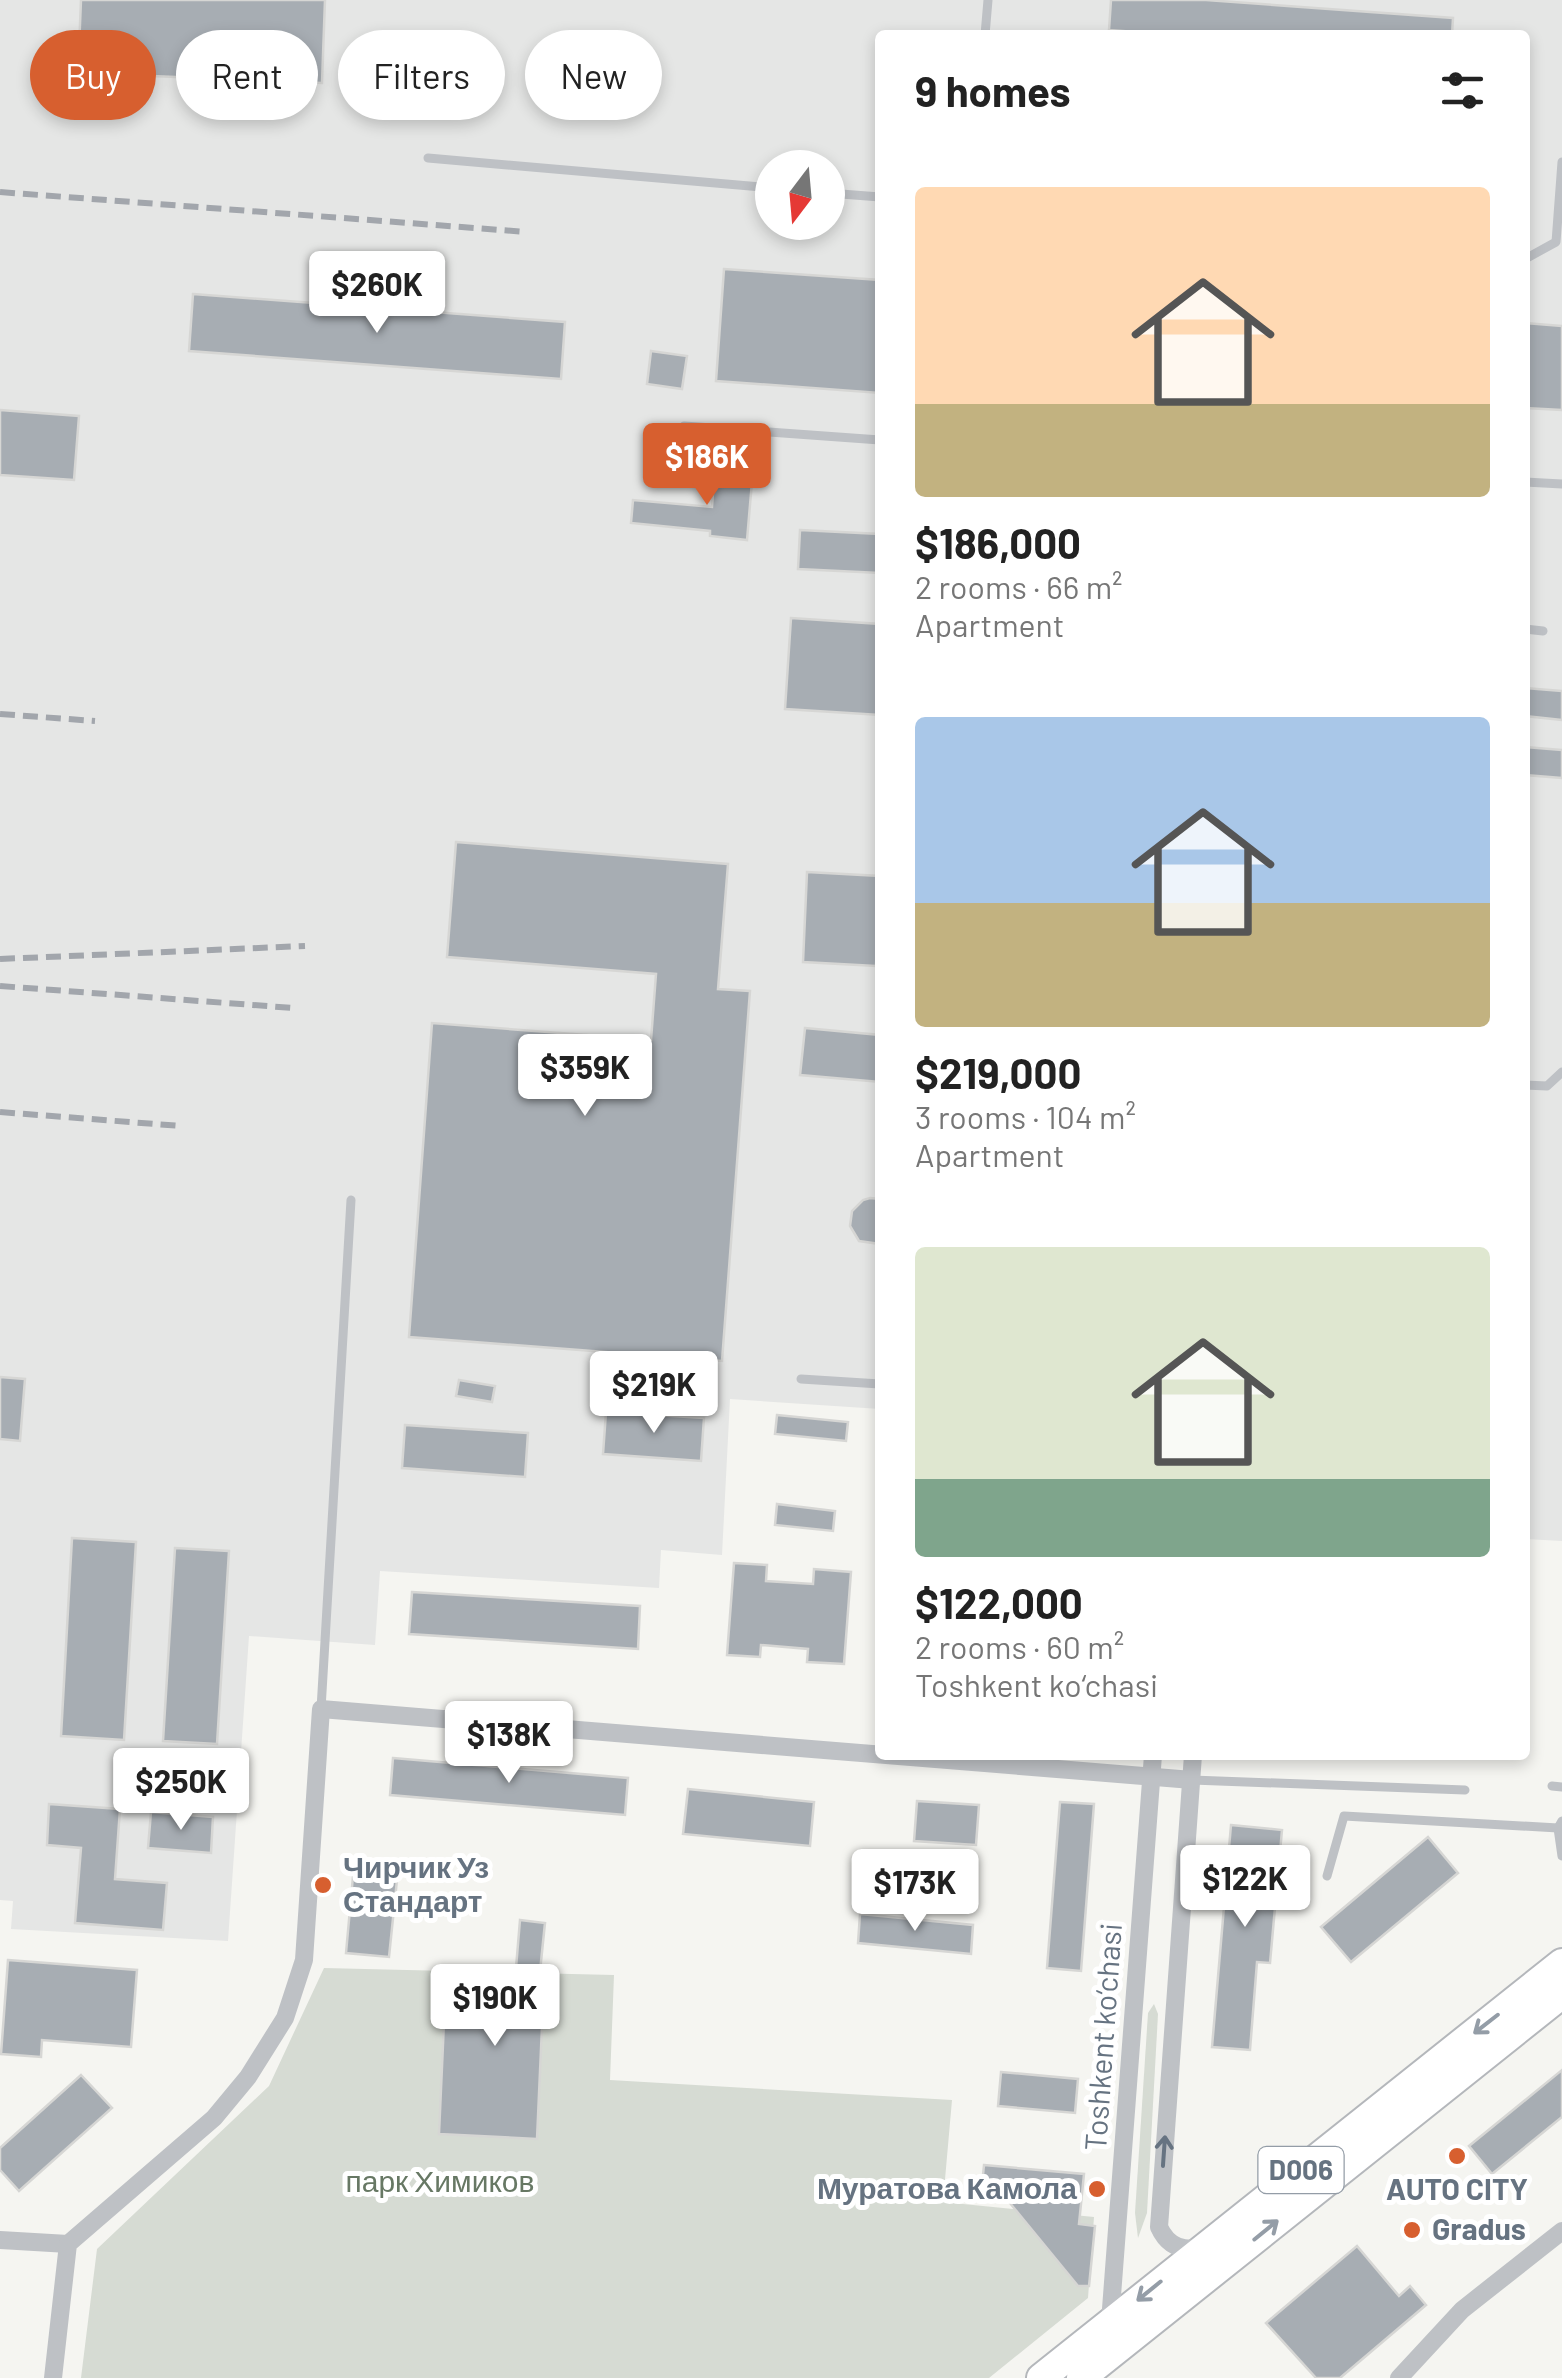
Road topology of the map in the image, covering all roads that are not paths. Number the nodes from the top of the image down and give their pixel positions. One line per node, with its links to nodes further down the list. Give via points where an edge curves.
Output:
1 (988, 0): 2 (lane)
2 (985, 30)
3 (428, 158): 5 (lane)
4 (1562, 162): 8 (lane, via 1556,242)
5 (755, 187)
6 (845, 195): 7 (lane)
7 (875, 198)
8 (1530, 256)
9 (684, 426): 10 (lane)
10 (875, 440)
11 (1530, 482): 12 (lane)
12 (1562, 484)
13 (1530, 629): 14 (lane)
14 (1543, 630)
15 (1562, 1072): 16 (lane, via 1546,1086)
16 (1530, 1085)
17 (351, 1200): 20 (lane)
18 (801, 1379): 19 (lane)
19 (875, 1384)
20 (321, 1710): 21 (street); 35 (street, via 304,1960 285,2018 214,2118)
21 (875, 1755)
22 (931, 1760): 25 (street)
23 (1153, 1760): 25 (street, Toshkent ko‘chasi)
24 (1194, 1760): 26 (street)
25 (1151, 1778): 26 (street); 37 (street, Toshkent ko‘chasi)
26 (1192, 1780): 27 (lane); 36 (street, one-way to 26, via 1178,2247 1159,2227)
27 (1465, 1790)
28 (1560, 1824): 29 (lane); 30 (lane, via 1344,1816)
29 (1562, 1856)
30 (1327, 1876)
31 (1562, 1963): 36 (main road, D006, one-way to 36)
32 (1562, 1994): 40 (main road, D006, one-way to 32)
33 (1562, 2231): 41 (street, via 1462,2310)
34 (0, 2240): 35 (street)
35 (68, 2244): 38 (street)
36 (1205, 2246): 37 (main road, D006, one-way to 37)
37 (1110, 2322): 39 (main road, D006)
38 (53, 2378)
39 (1041, 2378)
40 (1081, 2378)
41 (1399, 2378)

